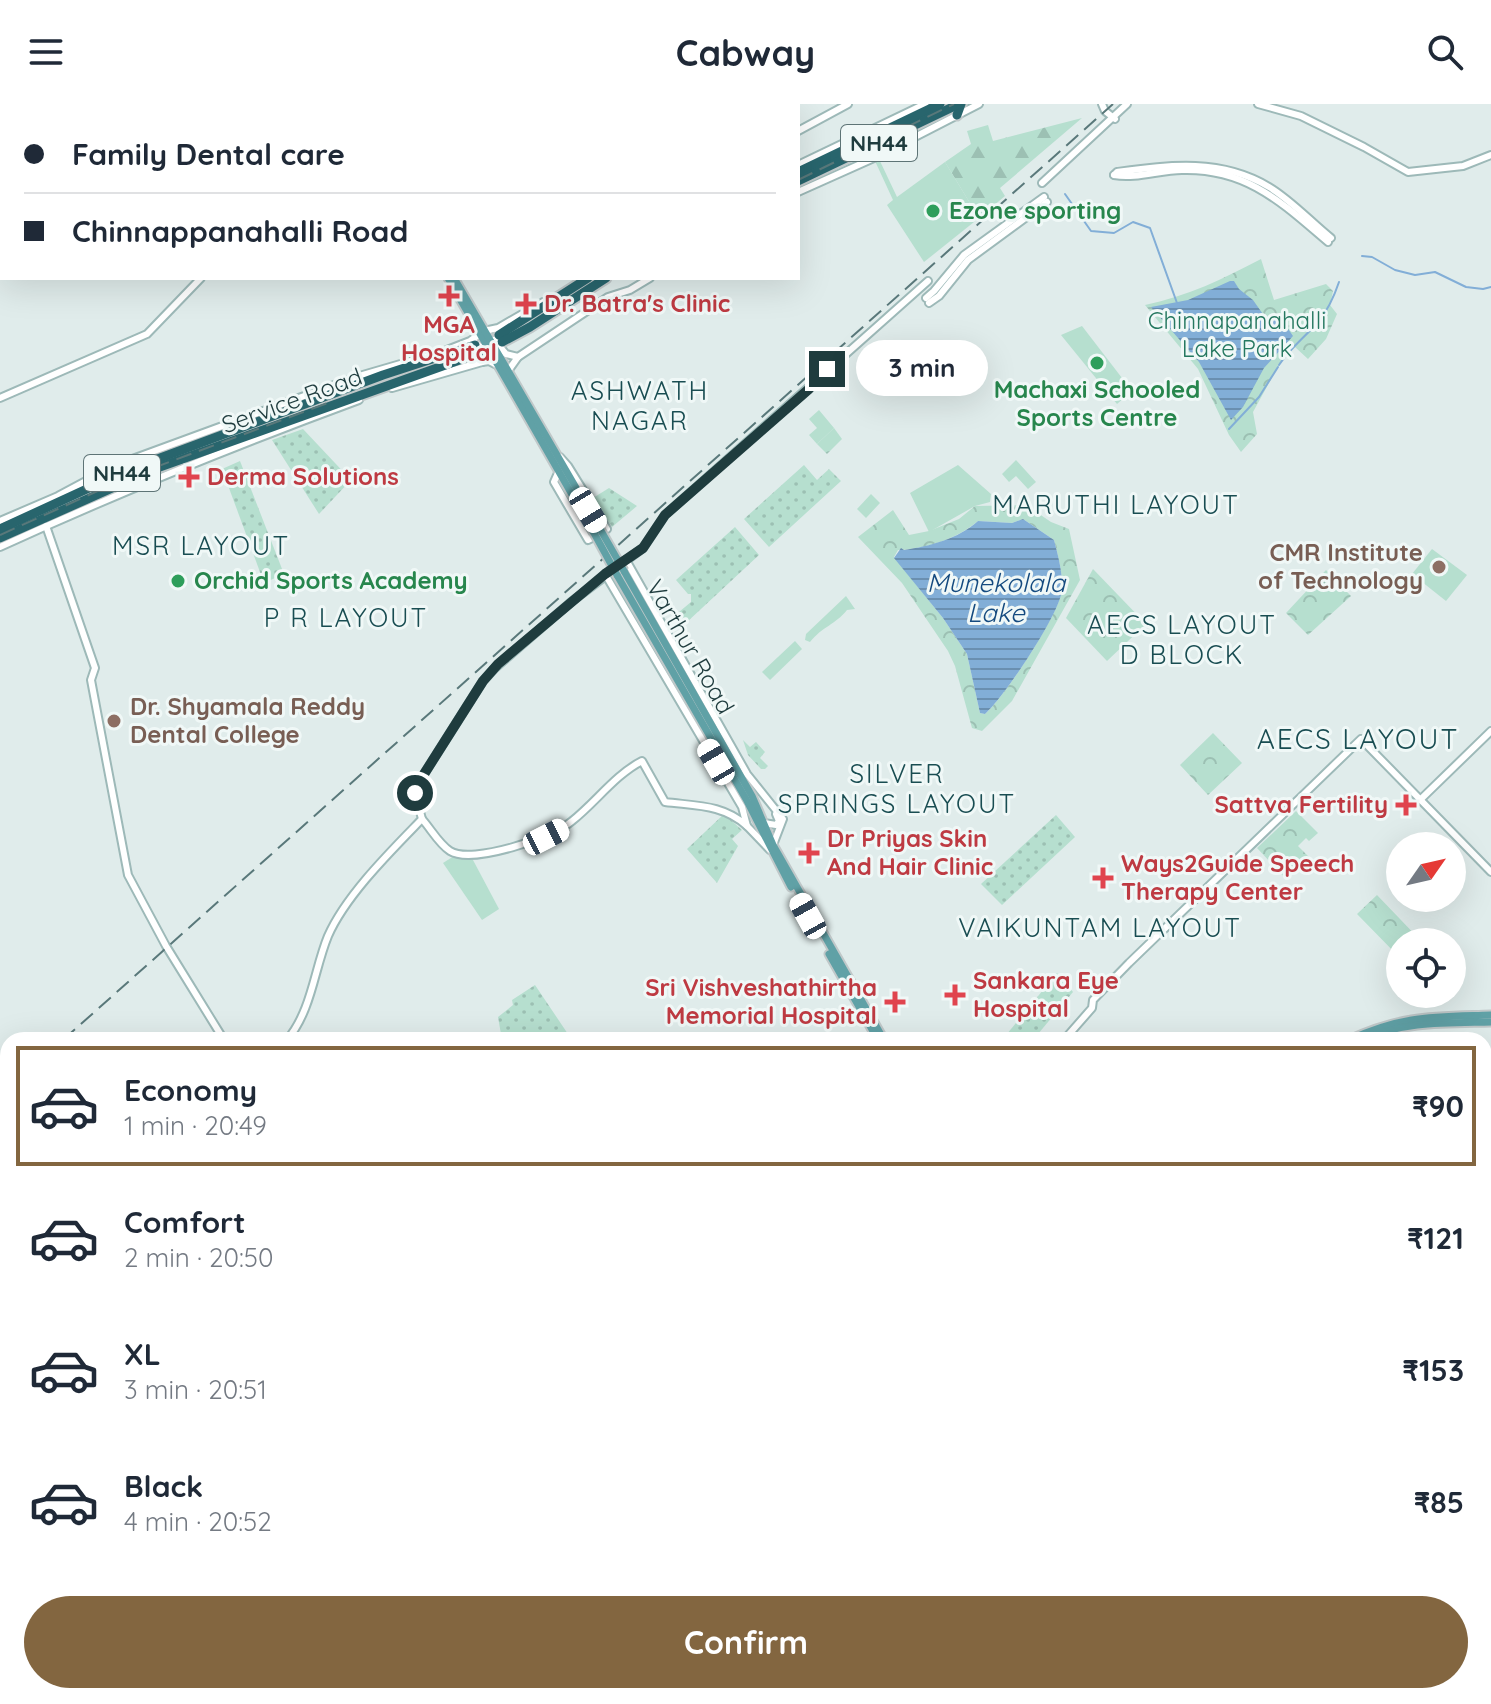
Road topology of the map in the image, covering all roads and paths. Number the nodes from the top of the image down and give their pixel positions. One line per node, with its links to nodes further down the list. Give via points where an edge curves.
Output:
1 (848, 104): 11 (street)
2 (925, 104): 15 (street)
3 (940, 104): 16 (highway, NH44)
4 (960, 104): 9 (highway); 12 (highway, NH44)
5 (979, 104): 9 (street)
6 (1102, 104): 10 (street)
7 (1127, 104): 10 (street)
8 (1258, 104): 14 (street, via 1314,122 1408,172 1463,166)
9 (957, 115): 13 (street)
10 (1115, 119): 18 (street)
11 (800, 130)
12 (887, 139): 13 (highway); 17 (highway, NH44)
13 (899, 145): 19 (street)
14 (1491, 155)
15 (800, 164)
16 (800, 171)
17 (800, 180)
18 (1042, 183)
19 (800, 191)
20 (1046, 200): 30 (street, via 968,260 939,296)
21 (1330, 240): 21 (street, via 1269,192 1228,175 1185,170 1114,175 1177,165 1229,170 1272,188)
22 (199, 280): 37 (street, via 147,334)
23 (449, 280): 31 (main road, Varthur Road)
24 (455, 280): 31 (main road, Varthur Road)
25 (577, 280): 32 (street, Service Road)
26 (585, 280): 32 (highway)
27 (603, 280): 32 (highway, via 530,327)
28 (647, 280): 34 (street, via 608,297)
29 (928, 281): 47 (street, via 665,515 643,548)
30 (927, 300)
31 (481, 332): 32 (street, Service Road); 33 (street, Service Road); 35 (main road, Varthur Road); 36 (main road, Varthur Road)
32 (500, 335): 34 (street, via 491,334 506,354)
33 (477, 350): 35 (street, Service Road); 38 (street, Service Road, via 387,390); 38 (highway, NH44, via 383,375); 41 (street, Service Road, via 356,377 116,465)
34 (518, 357): 36 (street)
35 (497, 365): 44 (main road, Varthur Road, via 558,473 558,484)
36 (508, 372): 44 (main road, Varthur Road)
37 (0, 398)
38 (251, 433): 39 (highway, NH44); 40 (street, Service Road); 43 (highway, NH44, via 128,470)
39 (187, 458): 40 (highway); 45 (highway, NH44)
40 (198, 462): 42 (street, Service Road)
41 (0, 521)
42 (46, 526): 46 (street, Service Road); 61 (street, via 95,668 91,680 128,875)
43 (0, 529)
44 (598, 533): 48 (main road, Varthur Road, bridge)
45 (0, 538)
46 (0, 547)
47 (626, 560): 49 (street); 52 (street, via 727,740)
48 (620, 573): 53 (main road, Varthur Road); 55 (main road, Varthur Road)
49 (605, 574): 54 (street, via 483,681 419,782 415,793); 56 (street, via 742,807)
50 (1491, 731): 51 (street)
51 (1420, 800): 58 (street); 65 (street, via 1361,739 1129,963)
52 (770, 804): 55 (street, via 779,821); 57 (street, via 783,822)
53 (753, 814): 56 (street, via 754,823); 57 (main road, Varthur Road)
54 (422, 819): 56 (street, via 458,855 510,847 566,826 642,761 665,802 728,812); 62 (street, via 346,906 330,933)
55 (764, 823): 57 (main road, Varthur Road)
56 (747, 826): 57 (street)
57 (772, 848): 63 (main road, Varthur Road); 64 (main road, Varthur Road)
58 (1491, 872)
59 (1491, 1015): 66 (main road, via 1410,1018)
60 (1491, 1022): 67 (main road, via 1411,1024)
61 (219, 1032)
62 (294, 1032)
63 (874, 1032)
64 (879, 1032)
65 (1071, 1032)
66 (1368, 1032)
67 (1383, 1032)

